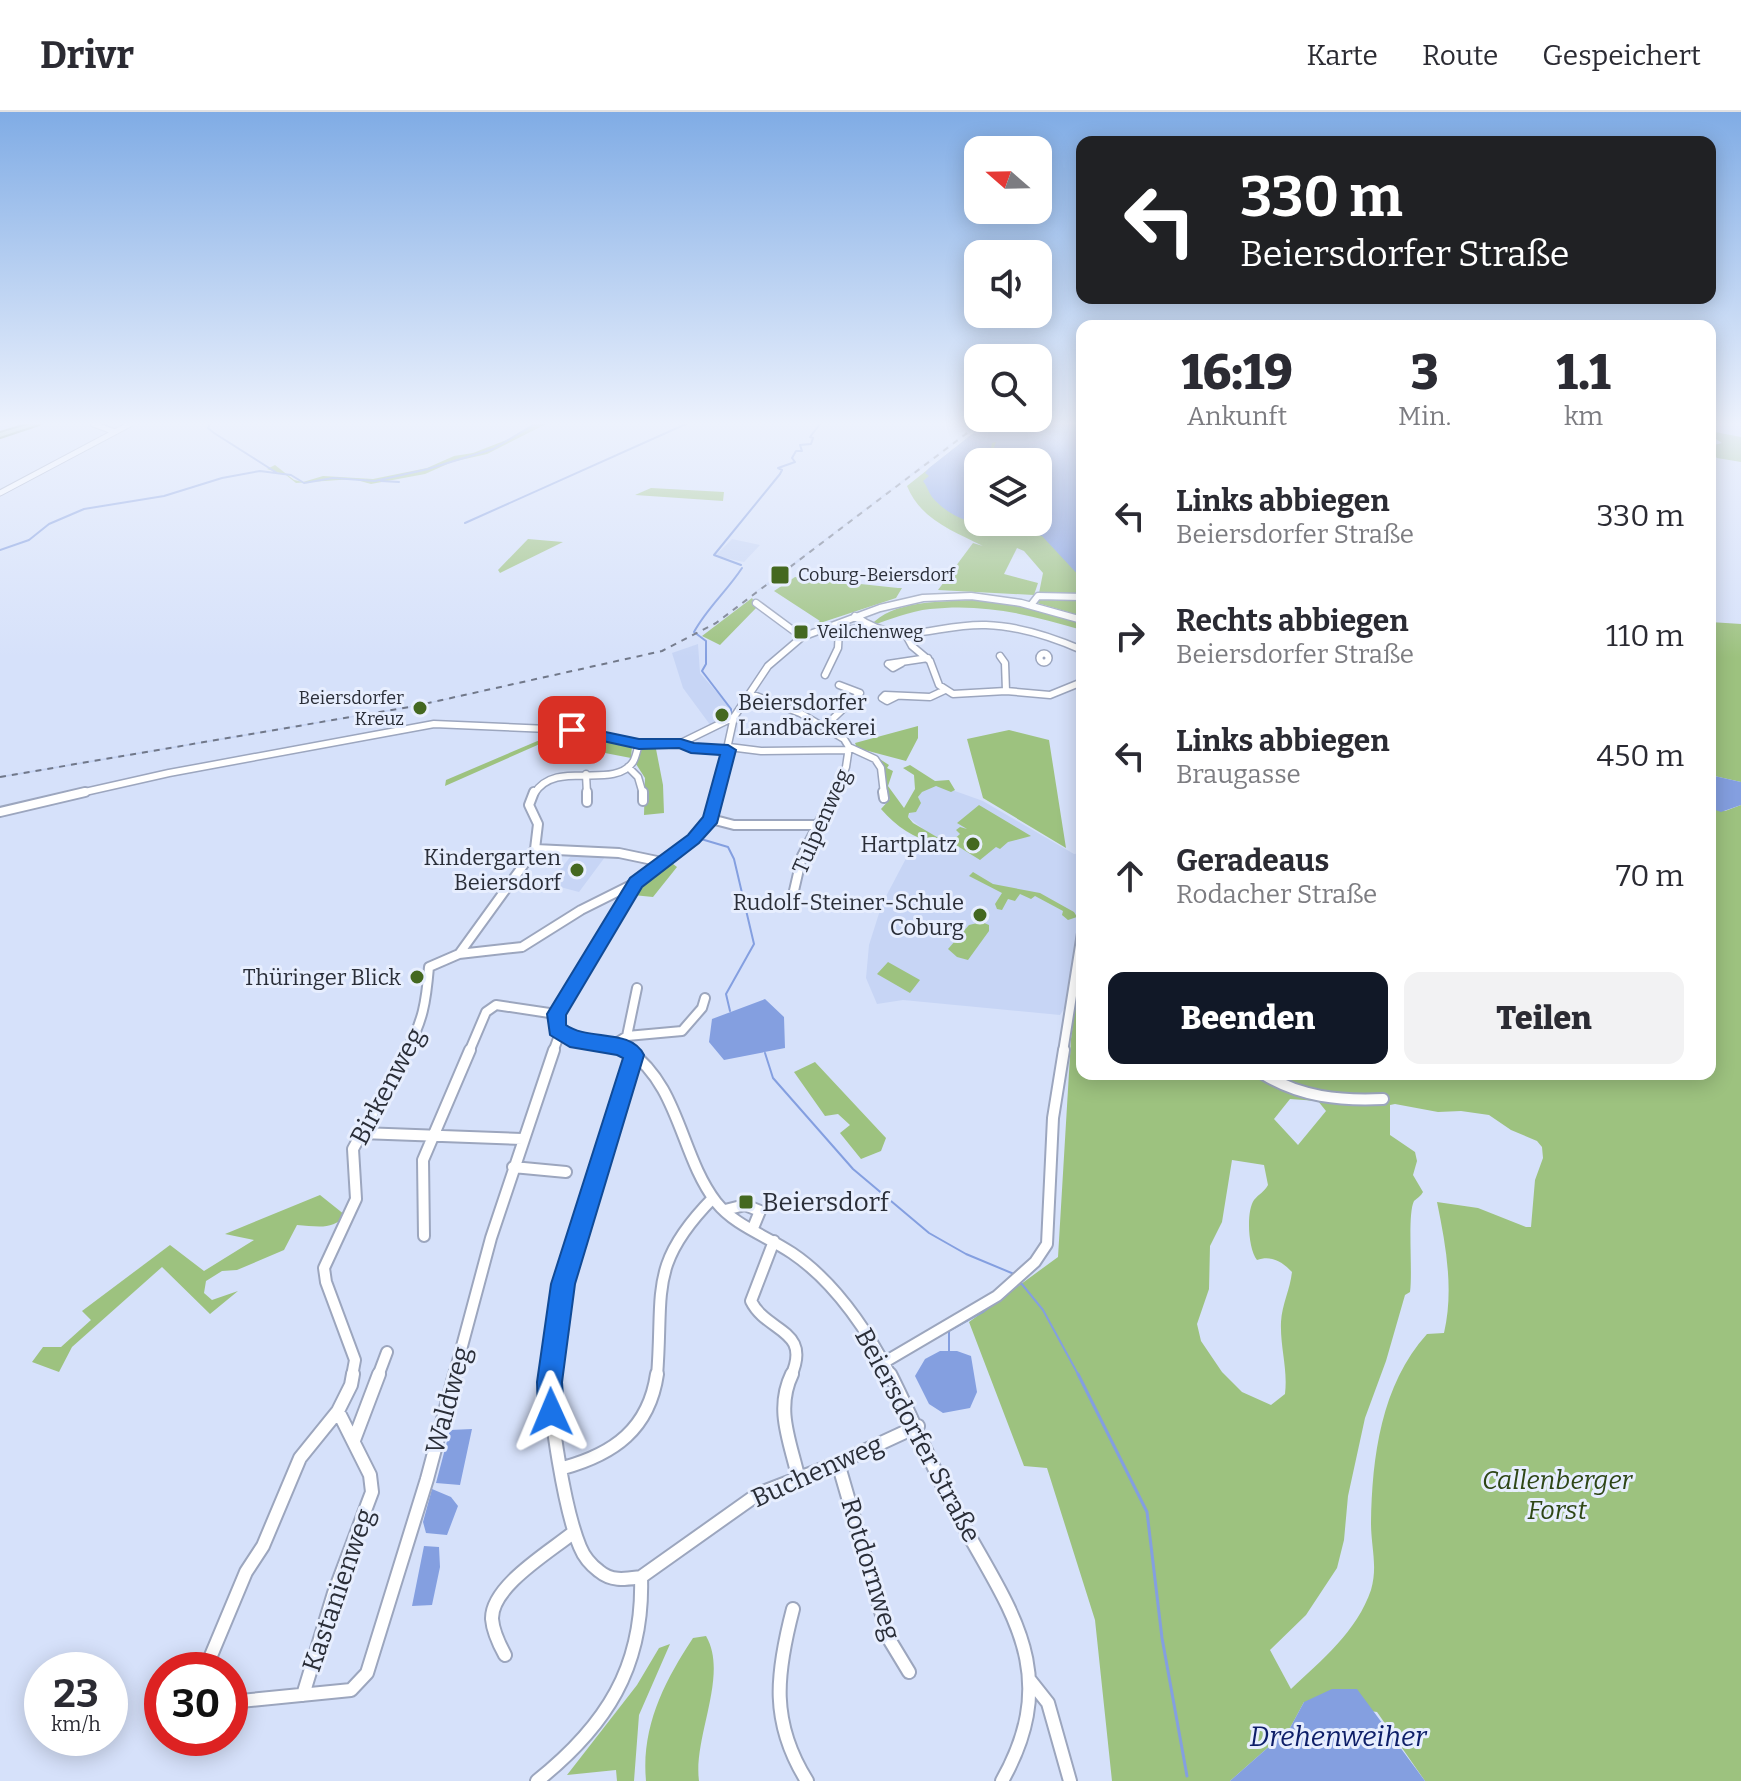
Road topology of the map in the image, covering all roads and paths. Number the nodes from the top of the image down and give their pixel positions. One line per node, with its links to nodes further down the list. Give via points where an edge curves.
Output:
1 (1076, 597): 3 (street, via 1038,596)
2 (756, 603): 8 (street)
3 (1031, 605): 4 (street, via 959,596); 5 (street)
4 (855, 616): 6 (street); 8 (street)
5 (1076, 618)
6 (868, 628): 7 (street); 15 (street, via 839,630 838,648)
7 (906, 635): 9 (street, via 987,625); 13 (street)
8 (802, 637): 20 (street, via 768,666)
9 (1060, 640): 10 (street); 11 (street)
10 (1076, 647)
11 (1044, 655)
12 (1000, 656): 19 (street)
13 (928, 658): 14 (street); 18 (street)
14 (902, 663)
15 (825, 675)
16 (839, 685): 23 (street, via 860,693)
17 (1076, 687): 19 (street, via 1050,695)
18 (945, 690): 19 (street, via 964,695); 21 (street, via 930,697)
19 (1006, 691)
20 (751, 694): 22 (street); 23 (street)
21 (897, 696)
22 (734, 717): 24 (street); 27 (street)
23 (825, 726): 26 (street)
24 (681, 743): 25 (street); 27 (street)
25 (639, 744): 28 (street); 33 (street, via 572,730 434,724 169,773)
26 (849, 748): 27 (street); 30 (street, via 875,759); 35 (street, Tulpenweg, via 846,768)
27 (729, 749): 34 (street)
28 (628, 767): 29 (street); 31 (street, via 637,772)
29 (586, 774): 32 (street); 36 (street, via 555,778 536,790 529,805 538,824)
30 (884, 798)
31 (643, 801)
32 (587, 802)
33 (0, 812)
34 (711, 819): 35 (street, via 734,825); 37 (street)
35 (817, 825): 39 (street, Tulpenweg, via 803,853)
36 (535, 849): 37 (street, via 619,853); 40 (street)
37 (662, 862): 38 (street)
38 (636, 883): 40 (street, Birkenweg, via 522,947); 44 (street)
39 (793, 895)
40 (459, 954): 51 (street, Birkenweg, via 429,967 421,1025)
41 (1076, 971): 62 (street, via 1053,1118 1047,1244 1013,1282)
42 (637, 988): 46 (street)
43 (705, 998): 46 (street, via 682,1031)
44 (556, 1014): 45 (street); 52 (street, via 491,1006)
45 (560, 1033): 47 (street, Beiersdorfer Straße, via 577,1041); 53 (street, Waldweg)
46 (627, 1036): 47 (street)
47 (613, 1045): 48 (street, Beiersdorfer Straße)
48 (634, 1055): 56 (street, Beiersdorfer Straße, via 663,1090); 67 (street, via 558,1309 549,1396)
49 (1274, 1080): 50 (street, via 1328,1098)
50 (1383, 1099)
51 (361, 1133): 52 (street); 63 (street, Birkenweg, via 351,1156 356,1199 324,1268 355,1360 351,1385)
52 (431, 1136): 53 (street); 59 (street, via 421,1169)
53 (522, 1139): 54 (street, Waldweg)
54 (513, 1167): 55 (street); 72 (street, Waldweg)
55 (566, 1172)
56 (713, 1198): 57 (street, Beiersdorfer Straße); 67 (street, via 679,1234 663,1269 657,1296 658,1373 642,1422 612,1451)
57 (725, 1210): 58 (street, Beiersdorfer Straße); 58 (street, Beiersdorfer Straße, via 745,1205 760,1211)
58 (753, 1228): 60 (street, Beiersdorfer Straße)
59 (424, 1236)
60 (774, 1241): 62 (street, Beiersdorfer Straße, via 837,1295); 68 (street, via 751,1301 756,1312 793,1340 797,1351 782,1399)
61 (387, 1352): 65 (street)
62 (883, 1363): 64 (street, Beiersdorfer Straße)
63 (338, 1411): 65 (street, Kastanienweg); 73 (street, Birkenweg, via 300,1458)
64 (918, 1426): 66 (street, Buchenweg); 76 (street, Beiersdorfer Straße, via 954,1507 1009,1601)
65 (354, 1440): 77 (street, Kastanienweg, via 372,1492)
66 (838, 1463): 68 (street, Buchenweg); 75 (street, Rotdornweg, via 889,1639)
67 (563, 1468): 69 (street)
68 (798, 1476): 70 (street, Buchenweg, via 729,1512)
69 (574, 1532): 70 (street, via 587,1560 602,1574 619,1580); 74 (street, via 496,1596 491,1615)
70 (641, 1577): 79 (street, via 640,1639 619,1689 578,1747)
71 (793, 1609): 80 (street, via 781,1652 777,1696 786,1736)
72 (380, 1633): 77 (street, Kastanienweg, via 357,1686)
73 (213, 1652)
74 (505, 1655)
75 (909, 1672)
76 (1029, 1679): 81 (street, via 1024,1738); 82 (street, via 1048,1703)
77 (303, 1695): 78 (street, Kastanienweg)
78 (248, 1700)
79 (537, 1781)
80 (807, 1781)
81 (1002, 1781)
82 (1070, 1781)

